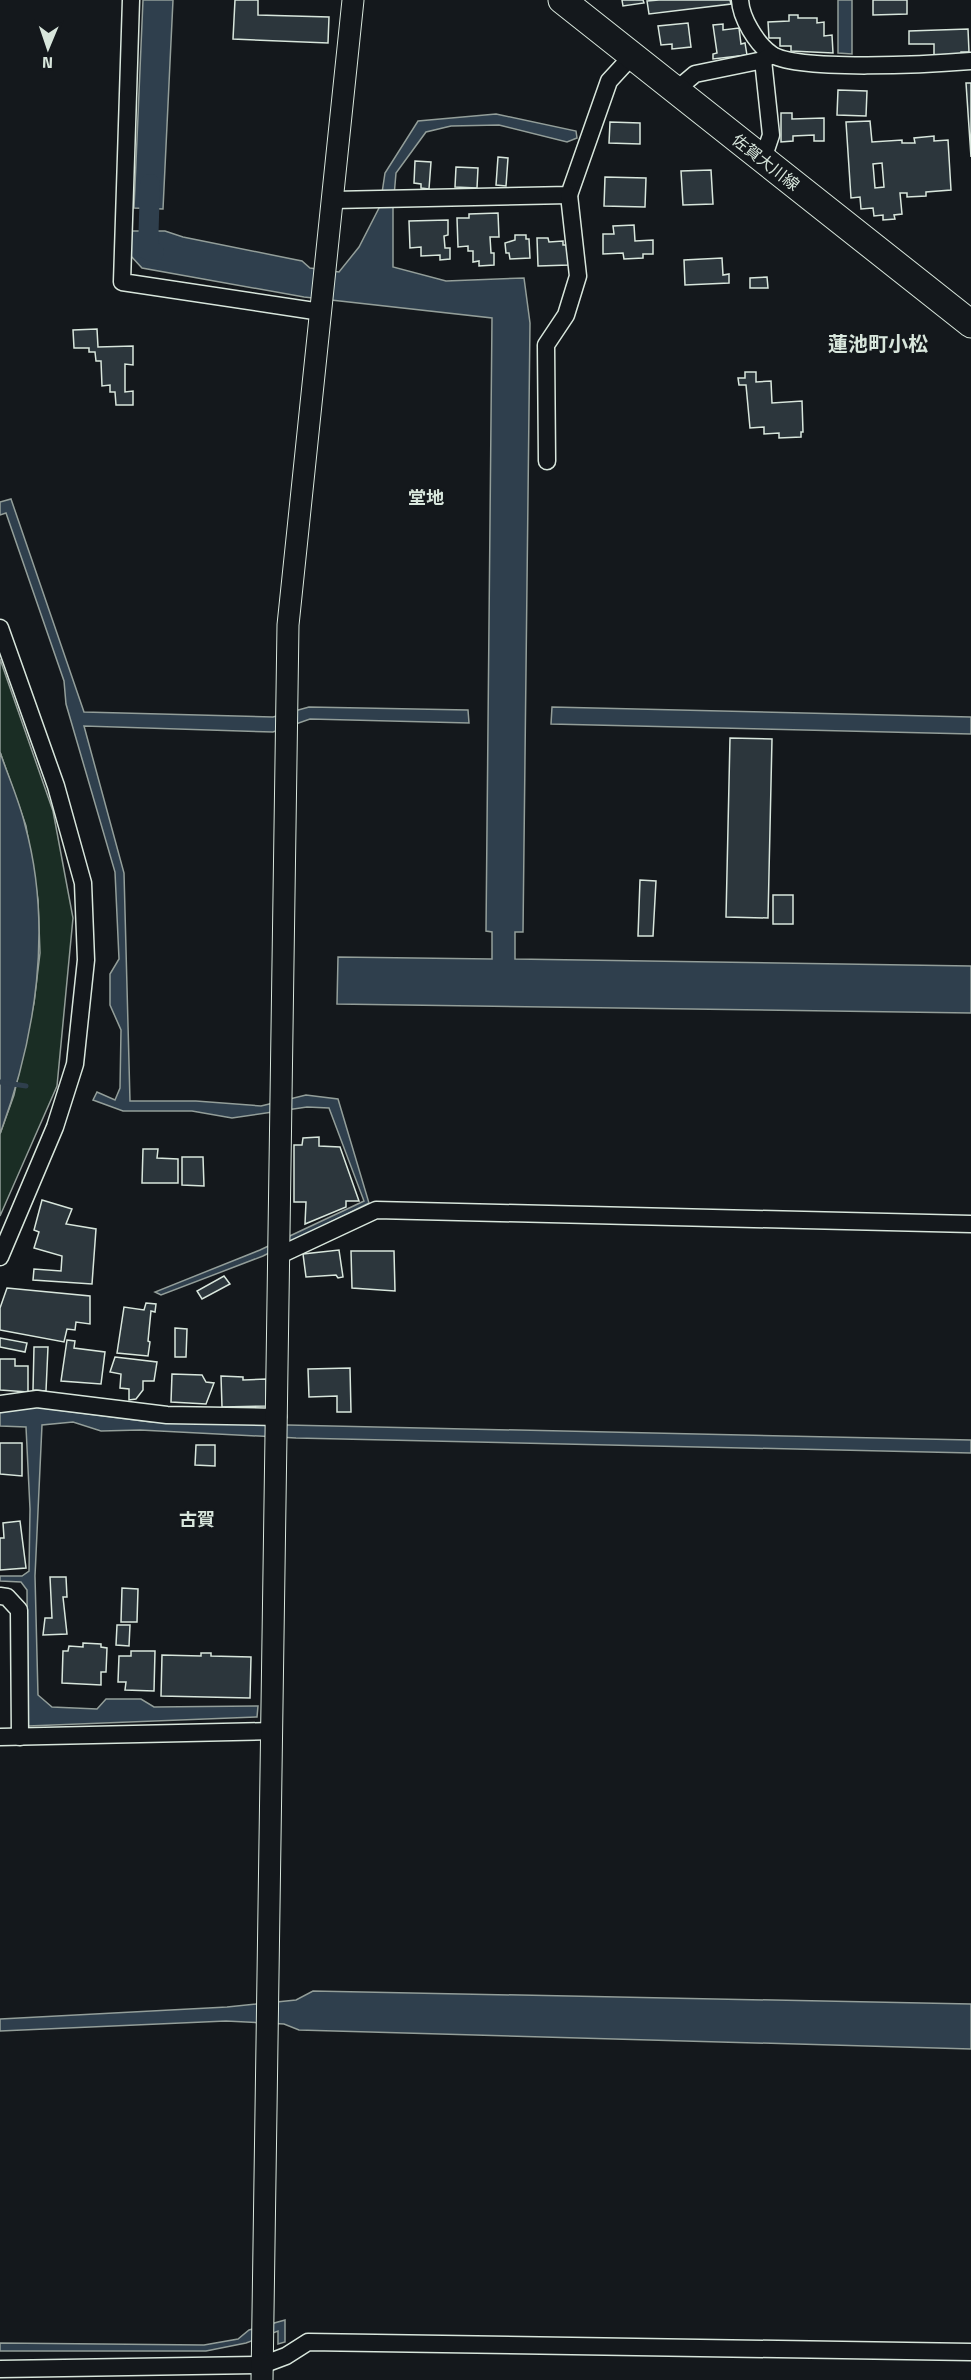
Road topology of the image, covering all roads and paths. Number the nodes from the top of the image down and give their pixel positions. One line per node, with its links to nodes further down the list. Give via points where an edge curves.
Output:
1 (131, 0): 12 (street, via 122,282)
2 (353, 0): 11 (street)
3 (562, 0): 5 (main road, 佐賀大川線)
4 (740, 0): 6 (street, via 741,10)
5 (632, 56): 8 (main road, 佐賀大川線); 10 (street, via 609,81)
6 (768, 57): 7 (street, via 805,63 921,65); 8 (street, via 695,74); 9 (street, via 771,135)
7 (971, 61)
8 (676, 90): 9 (main road, 佐賀大川線)
9 (763, 159): 13 (main road, 佐賀大川線)
10 (569, 195): 11 (street); 14 (street, via 578,276 566,315 546,345)
11 (333, 200): 12 (street)
12 (322, 307): 17 (street, via 288,625)
13 (971, 324)
14 (547, 461)
15 (0, 628): 18 (street, via 56,786 83,883 86,960 75,1064 55,1127)
16 (971, 1224): 17 (street, via 376,1210)
17 (280, 1248): 20 (street)
18 (0, 1257)
19 (0, 1404): 20 (street, via 37,1399 167,1415)
20 (277, 1420): 22 (street)
21 (0, 1596): 24 (street, via 7,1597 19,1610)
22 (273, 1731): 24 (street); 27 (street)
23 (0, 1737): 24 (street)
24 (20, 1737)
25 (971, 2352): 27 (street, via 308,2342)
26 (0, 2369): 27 (street)
27 (262, 2372)

